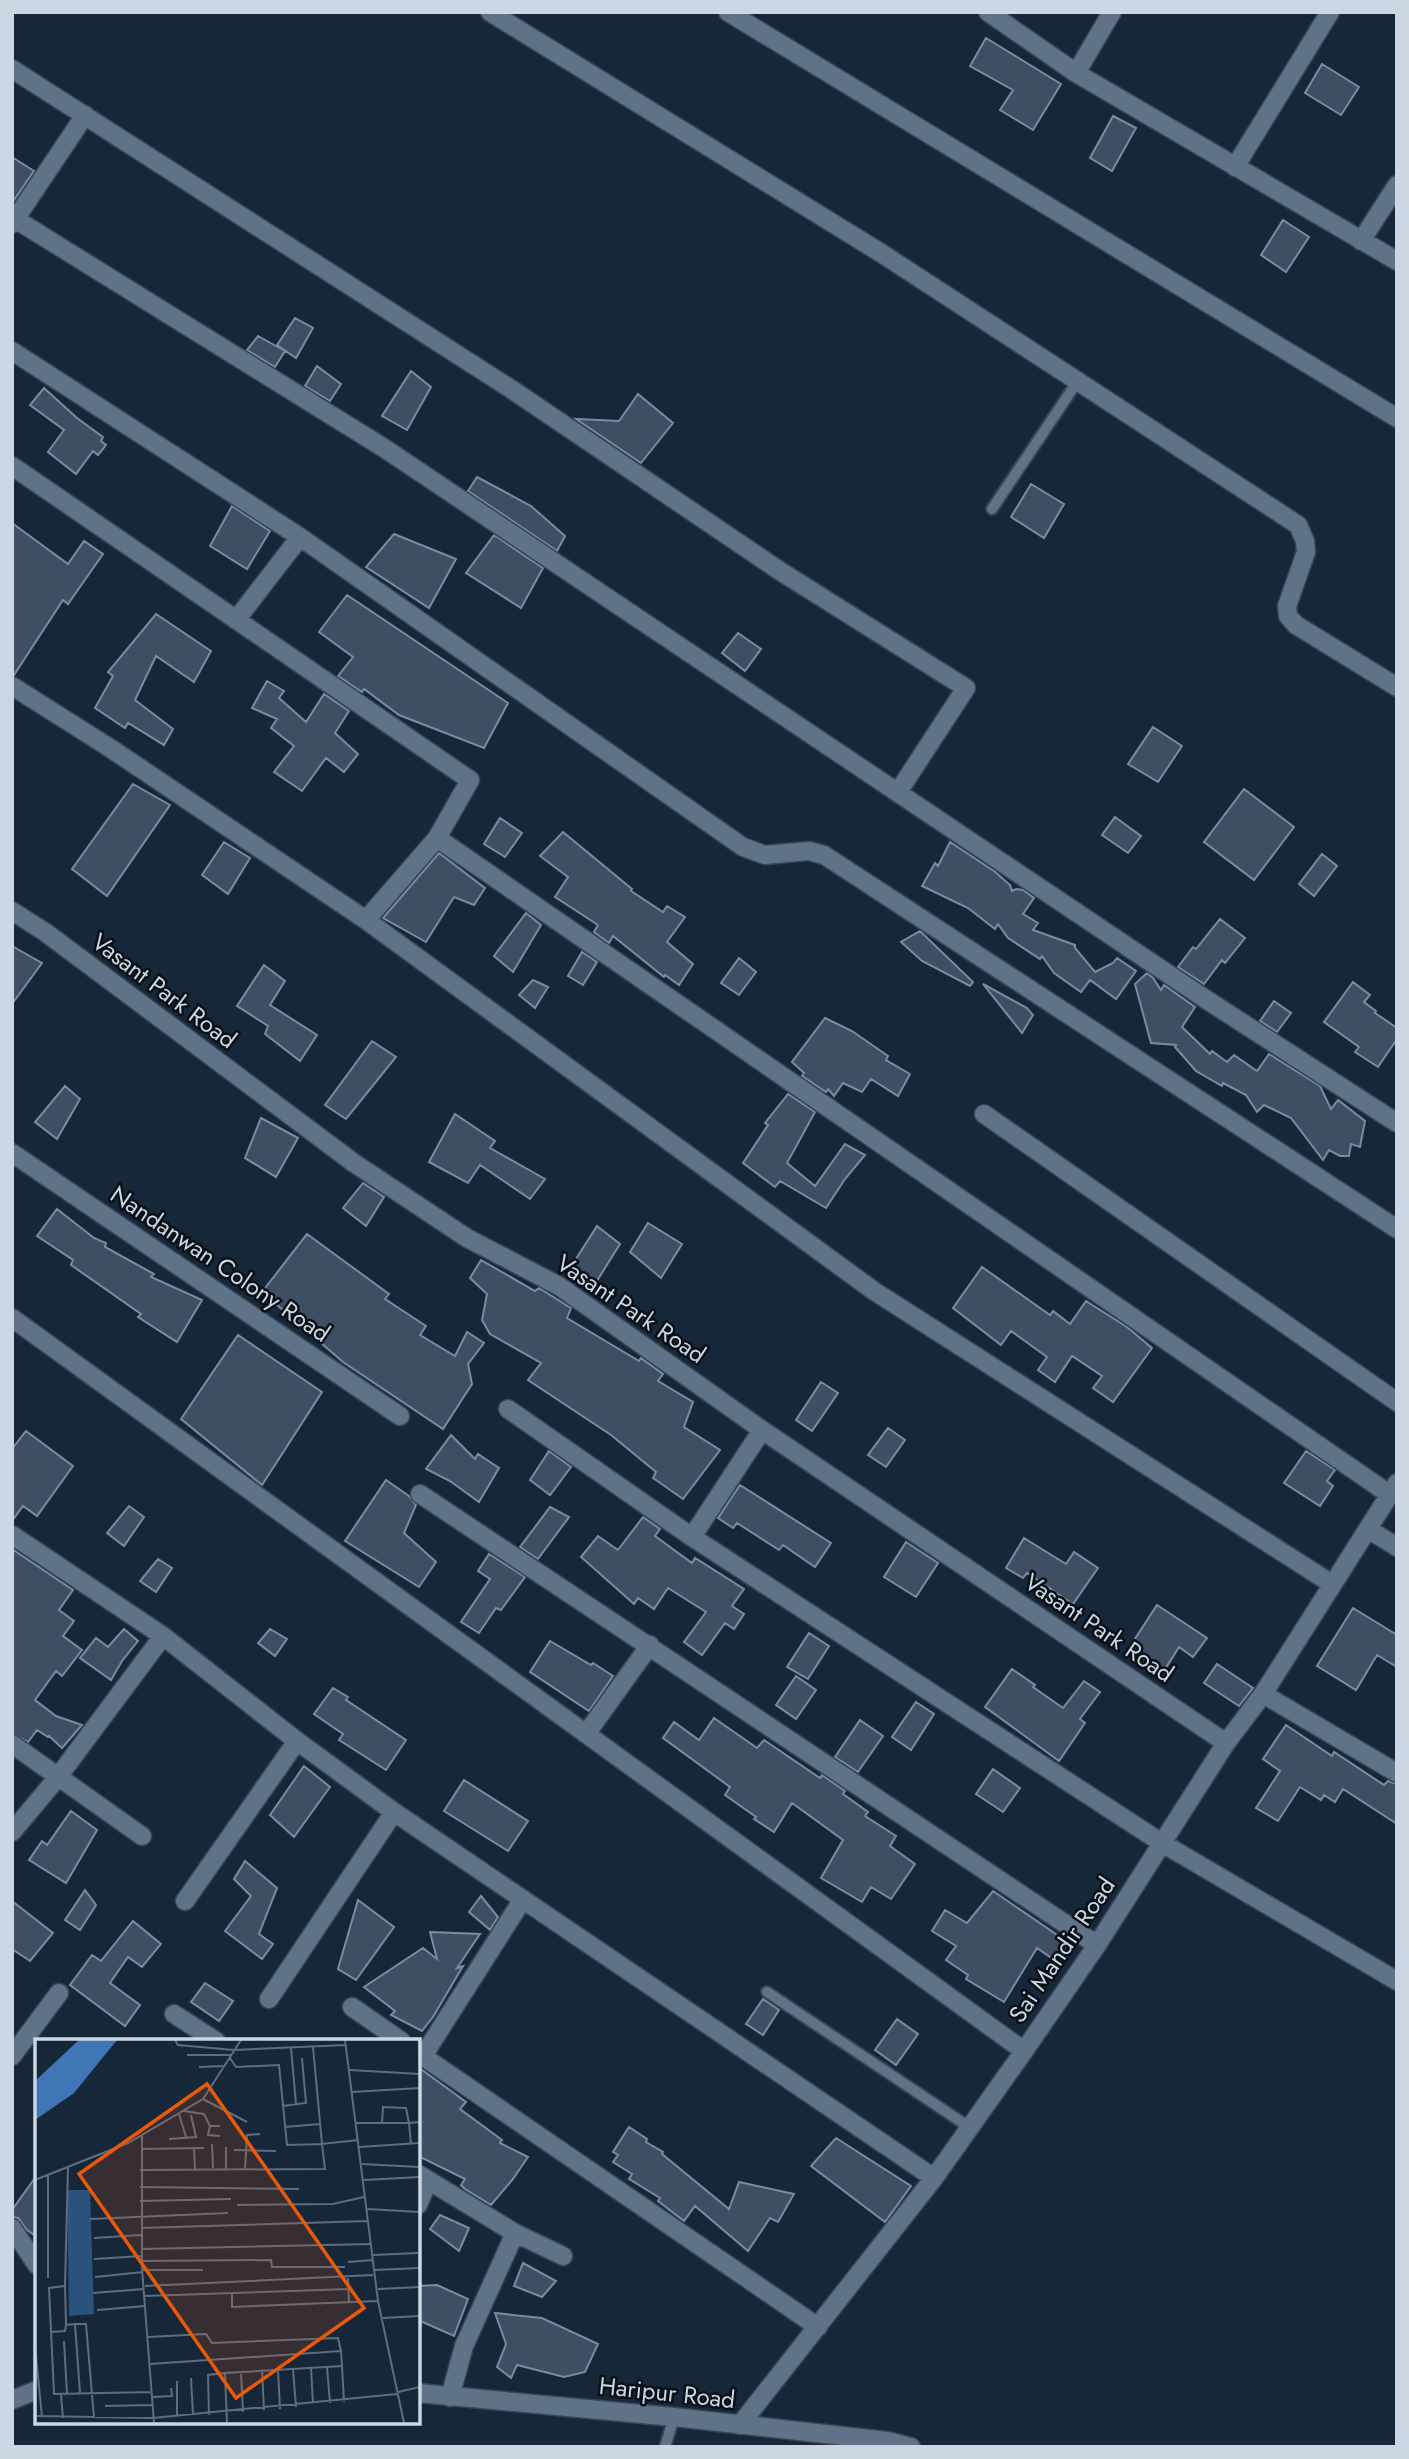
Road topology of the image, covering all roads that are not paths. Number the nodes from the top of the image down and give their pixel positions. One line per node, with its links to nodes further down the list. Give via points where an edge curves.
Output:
1 (490, 12): 15 (street, via 881,253)
2 (728, 12): 16 (street)
3 (988, 12): 7 (street)
4 (1112, 12): 7 (street)
5 (1330, 12): 9 (street)
6 (12, 69): 8 (street)
7 (1076, 73): 9 (street)
8 (85, 115): 11 (street); 23 (street, via 966,688)
9 (1234, 167): 12 (street)
10 (1397, 185): 12 (street)
11 (14, 222): 23 (street, via 384,448)
12 (1361, 241): 13 (street)
13 (1397, 261)
14 (12, 351): 19 (street)
15 (1077, 382): 18 (lane); 22 (street, via 1298,525 1306,552 1287,606 1288,616)
16 (1397, 418)
17 (12, 467): 20 (street)
18 (992, 509)
19 (300, 537): 20 (street); 30 (street, via 743,847 765,855 810,851 824,855)
20 (236, 620): 24 (street, via 470,780)
21 (12, 687): 26 (street)
22 (1397, 687)
23 (898, 792): 28 (street)
24 (437, 838): 26 (street); 36 (street)
25 (12, 911): 35 (street, Vasant Park Road, via 354,1163 467,1238 559,1286)
26 (366, 920): 42 (street, via 874,1291)
27 (984, 1114): 32 (street)
28 (1397, 1123)
29 (12, 1153): 34 (street, Nandanwan Colony Road)
30 (1397, 1229)
31 (12, 1318): 46 (street)
32 (1397, 1402)
33 (508, 1409): 40 (street)
34 (400, 1416)
35 (762, 1430): 40 (street); 48 (street, Vasant Park Road)
36 (1393, 1488): 38 (street, Sai Mandir Road)
37 (420, 1494): 44 (street)
38 (1368, 1530): 41 (street); 42 (street, Sai Mandir Road)
39 (12, 1535): 43 (street)
40 (692, 1537): 55 (street)
41 (1397, 1547)
42 (1332, 1584): 45 (street, Sai Mandir Road)
43 (163, 1636): 47 (street); 51 (street)
44 (650, 1645): 46 (street); 58 (street)
45 (1263, 1694): 48 (street, Sai Mandir Road); 50 (street)
46 (586, 1734): 67 (street)
47 (297, 1741): 52 (street); 57 (street)
48 (1226, 1743): 55 (street, Sai Mandir Road)
49 (12, 1744): 51 (street)
50 (1397, 1773)
51 (58, 1777): 53 (street); 54 (street)
52 (394, 1812): 56 (street); 62 (street)
53 (12, 1832)
54 (142, 1836)
55 (1162, 1843): 58 (street, Sai Mandir Road); 59 (street)
56 (523, 1899): 68 (street); 72 (street)
57 (185, 1900)
58 (1097, 1945): 67 (street, Sai Mandir Road)
59 (1397, 1981)
60 (767, 1992): 70 (lane)
61 (59, 1993): 69 (street)
62 (269, 1999)
63 (352, 2007): 66 (street)
64 (174, 2014): 65 (street)
65 (213, 2039)
66 (398, 2039)
67 (1024, 2051): 70 (street, Sai Mandir Road)
68 (421, 2054): 77 (street)
69 (12, 2056)
70 (969, 2127): 72 (street, Sai Mandir Road)
71 (423, 2177): 74 (street)
72 (933, 2178): 77 (street, Sai Mandir Road)
73 (12, 2228): 76 (street)
74 (515, 2234): 75 (street); 80 (street, via 464,2346)
75 (563, 2256)
76 (35, 2262)
77 (818, 2327): 83 (street, Sai Mandir Road)
78 (35, 2391): 81 (street)
79 (420, 2393): 80 (street, Haripur Road)
80 (450, 2397): 82 (street, Haripur Road)
81 (12, 2400)
82 (674, 2417): 83 (street, Haripur Road); 84 (lane)
83 (740, 2425): 85 (street, Haripur Road)
84 (665, 2447)
85 (911, 2447)

